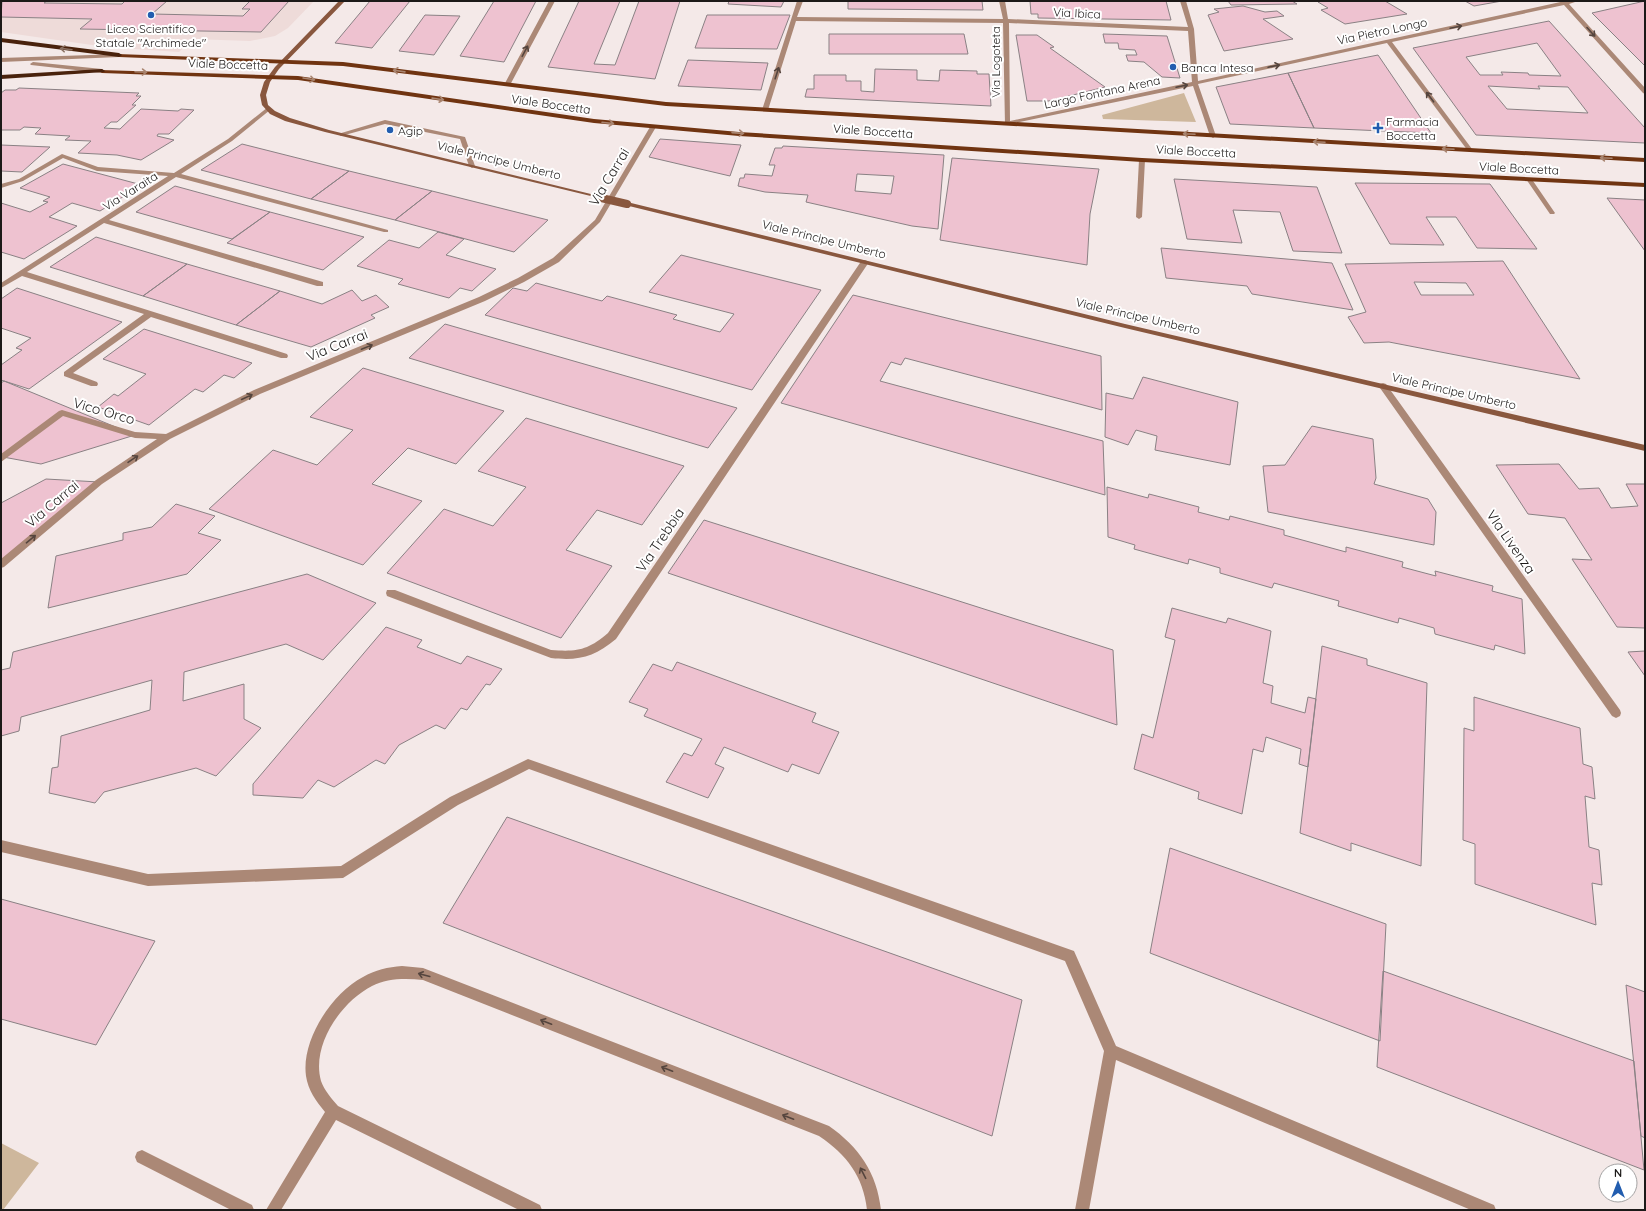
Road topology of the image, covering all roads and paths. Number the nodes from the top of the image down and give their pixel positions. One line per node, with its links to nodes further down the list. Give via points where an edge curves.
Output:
1 (342, 1): 15 (main road)
2 (552, 1): 20 (street, one-way to 2)
3 (800, 1): 8 (street)
4 (1002, 1): 9 (street, Via Logoteta)
5 (1183, 1): 10 (street)
6 (1575, 1): 7 (street, Via Pietro Longo)
7 (1566, 3): 12 (street, Via Pietro Longo, one-way to 7); 21 (street, one-way to 21)
8 (795, 20): 9 (street, Via Ibica); 23 (street, one-way to 8)
9 (1006, 21): 10 (street, Via Ibica); 24 (street, Via Logoteta)
10 (1191, 29): 19 (street)
11 (1, 40): 13 (highway, one-way to 11)
12 (1388, 42): 19 (street, Via Pietro Longo, one-way to 12); 28 (street, one-way to 12)
13 (119, 55): 14 (street); 15 (main road, Viale Boccetta)
14 (1, 60): 16 (street)
15 (284, 60): 17 (main road); 20 (main road, Viale Boccetta, one-way to 15, via 343,64)
16 (102, 71): 17 (main road, Viale Boccetta, one-way to 17); 18 (highway)
17 (271, 76): 22 (main road, via 263,98); 25 (main road, Viale Boccetta, one-way to 25)
18 (1, 77)
19 (1195, 83): 24 (street, Largo Fontana Arena, one-way to 19); 27 (street)
20 (507, 86): 23 (main road, Viale Boccetta, via 666,104)
21 (1645, 92)
22 (268, 109): 26 (main road, Viale Principe Umberto, via 291,120); 32 (street, Via Varaita, via 230,140)
23 (765, 110): 24 (main road, Viale Boccetta)
24 (1007, 124): 27 (main road, Viale Boccetta, one-way to 24)
25 (653, 127): 29 (main road, Viale Boccetta, one-way to 29); 48 (street, Via Carrai, one-way to 25, via 257,392 463,307 540,270 570,248 598,221)
26 (341, 134): 31 (main road, Viale Principe Umberto); 31 (street, via 385,122 463,138)
27 (1213, 136): 28 (main road, Viale Boccetta, one-way to 27)
28 (1470, 150): 30 (main road, Viale Boccetta, one-way to 28)
29 (1142, 160): 33 (main road, Viale Boccetta); 37 (street)
30 (1645, 160)
31 (472, 166): 40 (main road, Viale Principe Umberto, bridge)
32 (176, 175): 35 (street, via 96,169 62,156 21,180); 38 (street, Via Varaita); 39 (street)
33 (1529, 179): 34 (main road, Viale Boccetta); 36 (street)
34 (1645, 185)
35 (1, 186)
36 (1552, 213)
37 (1139, 217)
38 (103, 221): 41 (street, Via Varaita); 42 (street)
39 (386, 231)
40 (865, 262): 47 (main road, Viale Principe Umberto); 52 (street, Via Trebbia, via 612,636 598,648 582,655 551,654)
41 (22, 273): 43 (street, Via Varaita); 44 (street)
42 (320, 284)
43 (1, 286)
44 (150, 314): 45 (street); 46 (street, via 67,374)
45 (284, 356)
46 (94, 384)
47 (1383, 386): 49 (main road, Viale Principe Umberto); 53 (street, VIa Livenza)
48 (167, 437): 50 (street, Vico Orco, via 135,434 62,412); 51 (street, Via Carrai, one-way to 48, via 99,482)
49 (1645, 448)
50 (1, 459)
51 (1, 564)
52 (391, 593)
53 (1616, 713)
54 (1, 846): 55 (street, via 148,880 343,872 454,801 528,764 1069,956)
55 (1111, 1051): 62 (street); 63 (street)
56 (333, 1111): 59 (street); 60 (street); 61 (street, one-way to 56, via 864,1173 846,1147 824,1131 423,974 402,972 379,976 358,987 338,1004 324,1026 315,1050 313,1074 320,1095)
57 (142, 1158): 58 (street)
58 (247, 1210)
59 (273, 1210)
60 (535, 1210)
61 (874, 1210)
62 (1082, 1210)
63 (1489, 1210)

